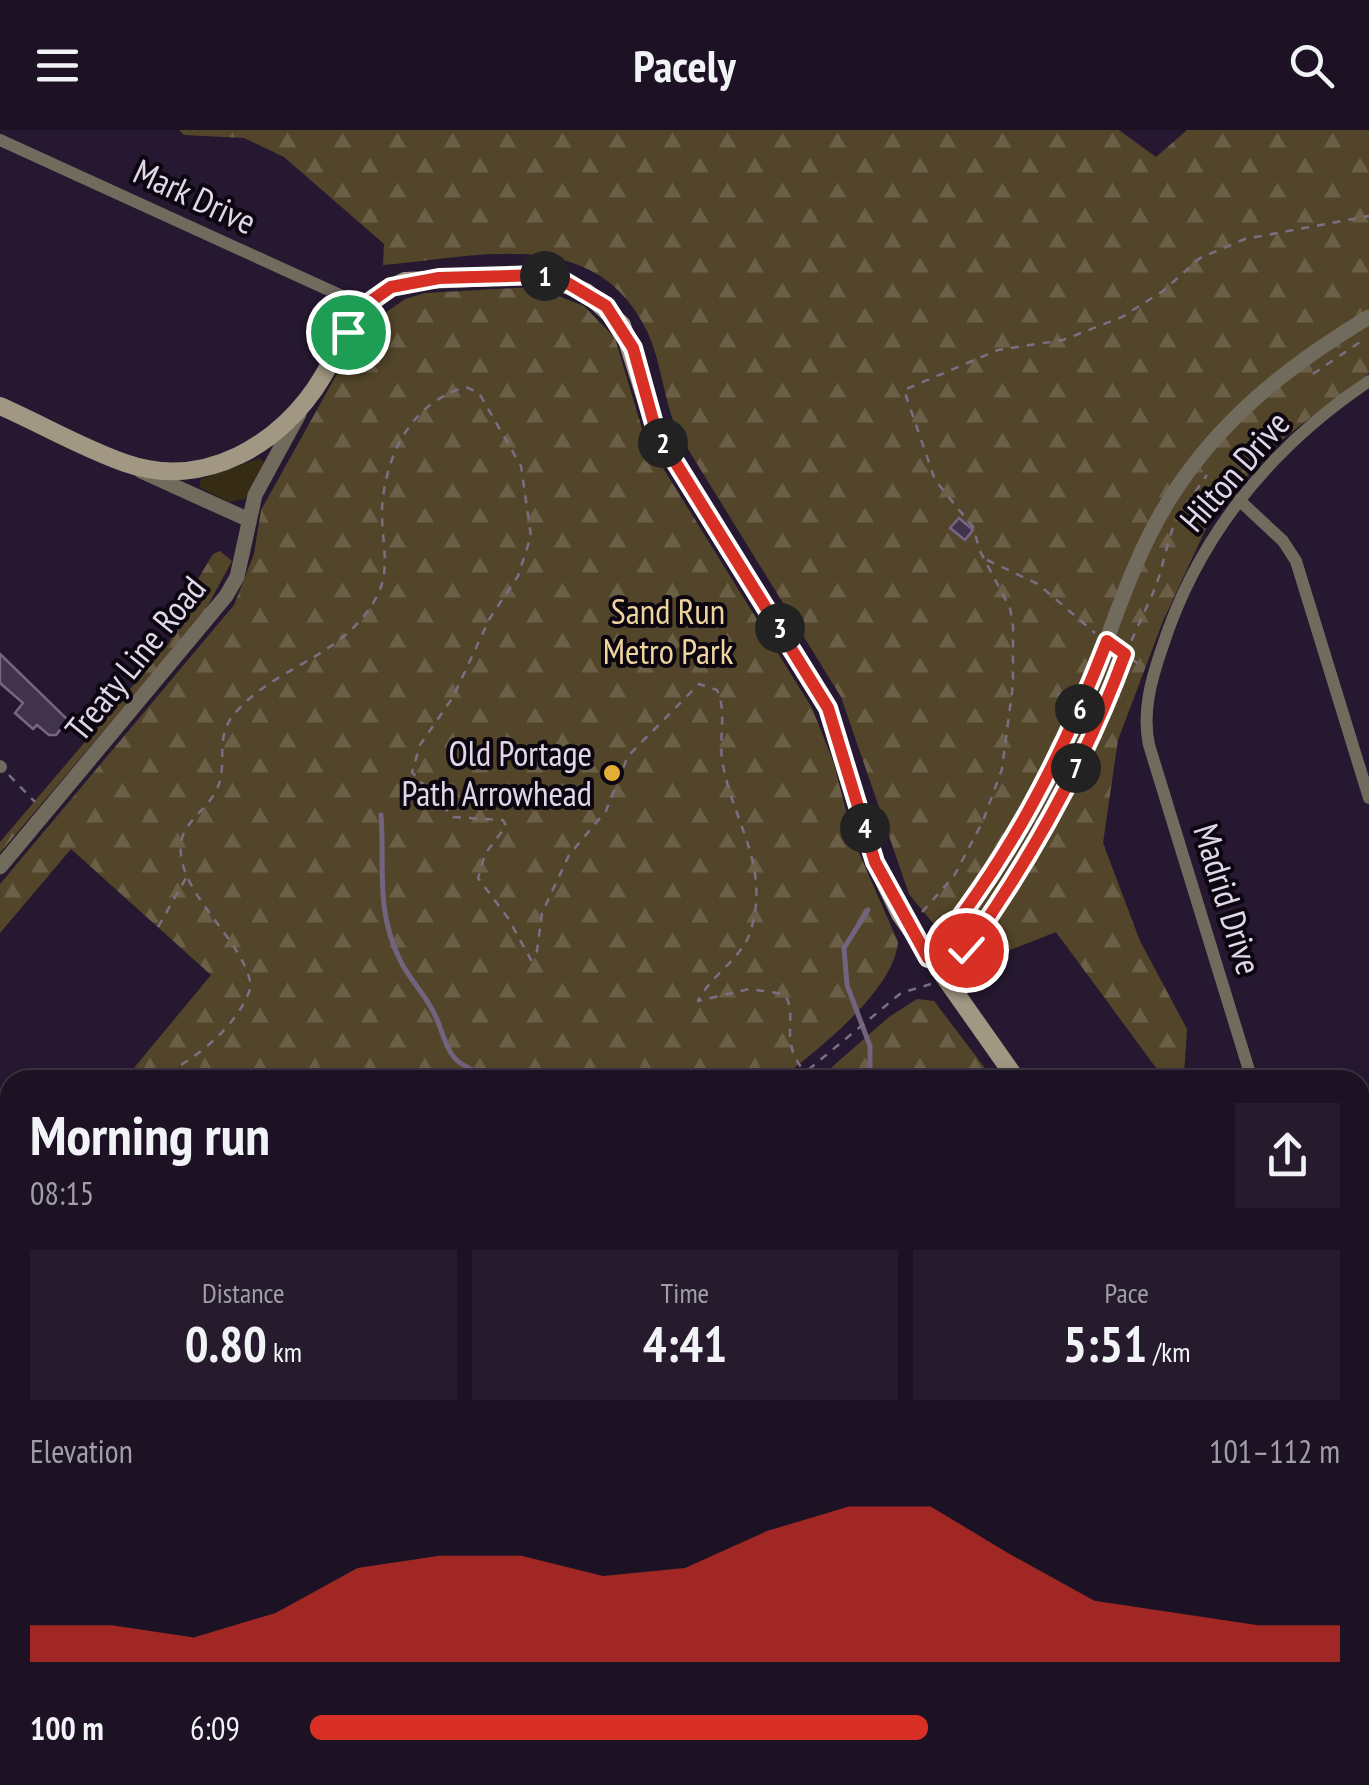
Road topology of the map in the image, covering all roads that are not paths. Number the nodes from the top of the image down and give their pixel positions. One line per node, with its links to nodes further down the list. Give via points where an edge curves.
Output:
1 (0, 140): 2 (street, Mark Drive)
2 (364, 306): 6 (main road); 13 (main road, via 406,281 513,274 564,281 606,306 633,348 656,431 828,708 875,862)
3 (1369, 317): 13 (street, via 1252,399 1198,458 1150,536 1038,799)
4 (1369, 381): 8 (street, Hilton Drive, via 1306,430)
5 (0, 406): 7 (main road)
6 (301, 411): 7 (main road, via 231,460 167,473); 9 (street, Treaty Line Road)
7 (125, 463): 9 (street)
8 (1239, 500): 10 (street, Hilton Drive, via 1191,571 1155,671); 11 (street, via 1296,561)
9 (247, 519): 12 (street, Treaty Line Road, via 237,577 226,596)
10 (1148, 736): 15 (street, Madrid Drive)
11 (1369, 798)
12 (0, 867)
13 (928, 958): 14 (main road)
14 (1010, 1070)
15 (1249, 1070)

